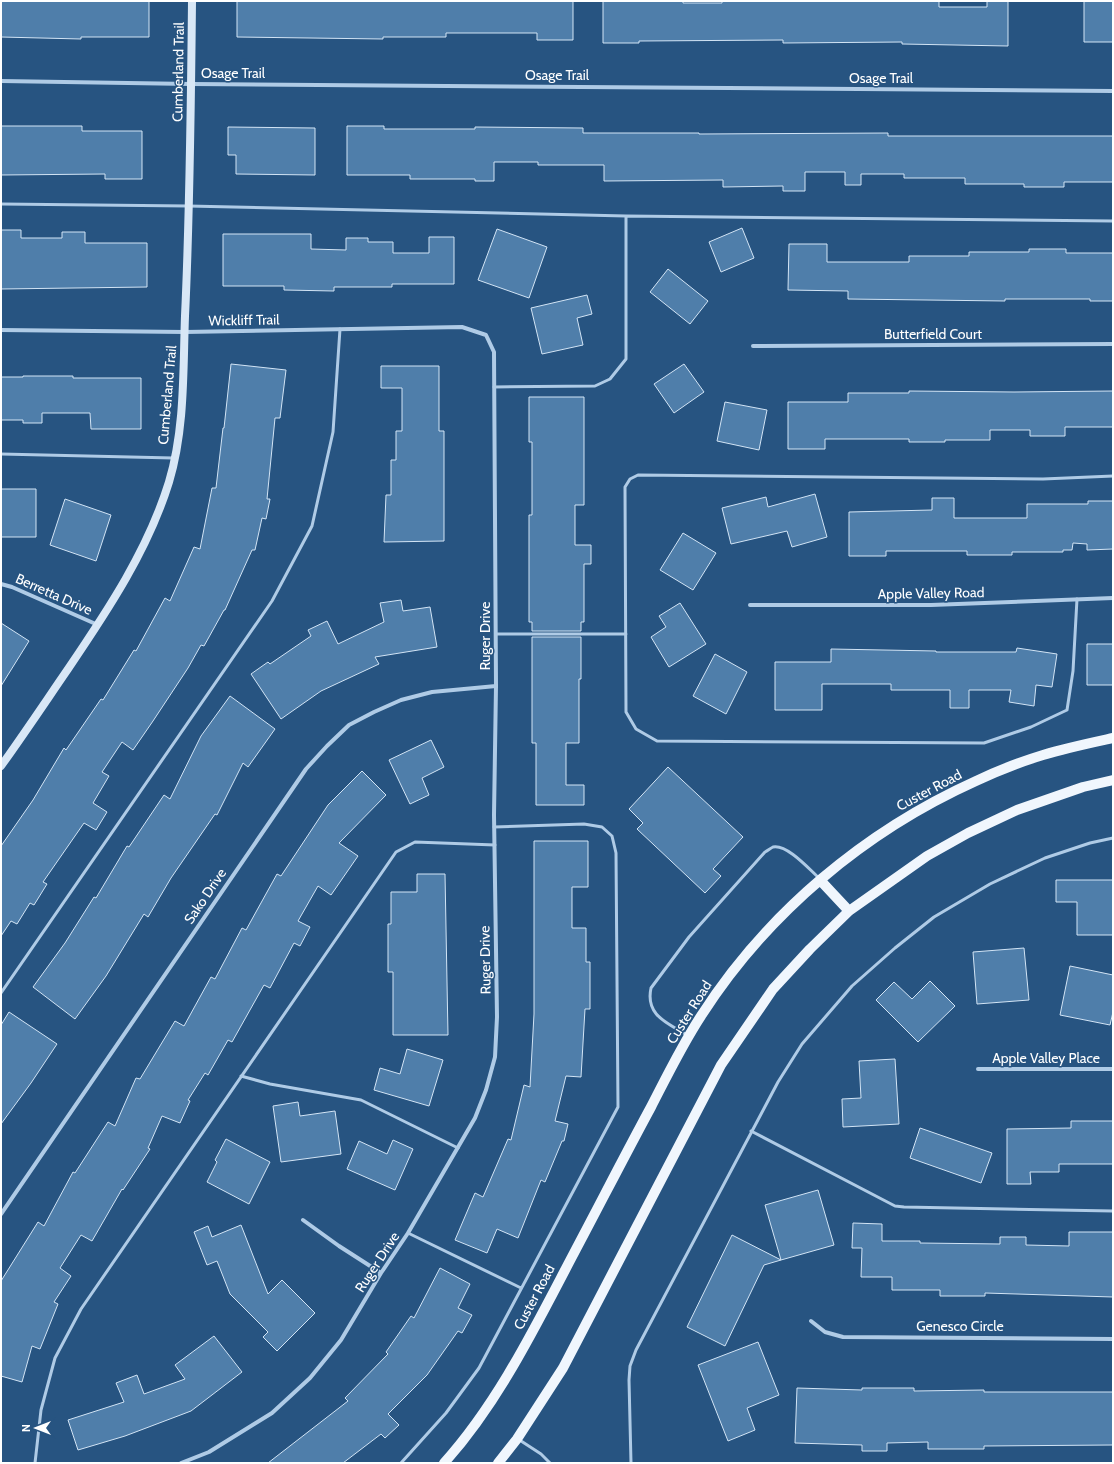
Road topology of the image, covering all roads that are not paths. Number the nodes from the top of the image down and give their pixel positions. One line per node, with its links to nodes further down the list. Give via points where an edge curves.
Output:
1 (192, 1): 3 (street, Cumberland Trail)
2 (1, 81): 3 (street, Osage Trail)
3 (191, 84): 4 (street, Osage Trail); 6 (street, Cumberland Trail)
4 (1113, 91)
5 (1, 204): 6 (lane)
6 (188, 206): 7 (lane); 11 (street, Cumberland Trail)
7 (626, 216): 8 (lane); 15 (lane, via 626,358 610,379 595,386)
8 (1113, 221)
9 (340, 329): 11 (street, Wickliff Trail); 12 (street, Wickliff Trail, via 462,327); 35 (lane, via 333,432 312,526 272,601)
10 (1, 330): 11 (street, Wickliff Trail)
11 (185, 332): 17 (street, Cumberland Trail, via 182,413)
12 (486, 335): 15 (street, Ruger Drive, via 494,352)
13 (1113, 344): 14 (street, Butterfield Court)
14 (752, 346)
15 (494, 387): 24 (street, Ruger Drive)
16 (1, 454): 17 (lane)
17 (175, 458): 23 (street, Cumberland Trail, via 169,482 145,542)
18 (1113, 476): 25 (lane, via 1043,479 638,475 630,479 626,487)
19 (1, 584): 23 (street, Berretta Drive)
20 (1113, 598): 21 (street, Apple Valley Road)
21 (1077, 599): 22 (street, Apple Valley Road, via 931,605); 25 (lane, via 1073,671 1067,710 1031,727 984,743 658,741 636,729 626,712)
22 (750, 605)
23 (98, 625): 28 (street, Cumberland Trail)
24 (496, 634): 25 (lane); 26 (street, Ruger Drive)
25 (626, 634)
26 (496, 686): 30 (street, Ruger Drive); 43 (street, Sako Drive, via 432,692 401,700 349,725 327,746 306,769)
27 (1113, 738): 33 (main road, Custer Road, via 1041,755 955,790 900,820)
28 (1, 766)
29 (1113, 780): 34 (main road, via 1082,787 1038,802 968,833 927,856)
30 (494, 827): 32 (street, Ruger Drive); 47 (lane, via 584,824 602,827 612,836 616,853 618,1107)
31 (1113, 838): 40 (lane, via 1044,858 990,884 917,930 852,986 802,1044)
32 (495, 845): 39 (lane, via 415,842 396,852); 41 (street, Ruger Drive, via 495,1057 475,1118)
33 (820, 880): 34 (main road); 36 (main road, Custer Road, via 751,948 726,978); 36 (lane, via 791,853 774,847 765,852 688,937 649,994 649,1002 659,1018)
34 (849, 911): 50 (main road, via 773,989 722,1065 563,1368)
35 (1, 993)
36 (688, 1036): 54 (main road, Custer Road, via 515,1364 477,1421)
37 (978, 1068): 38 (street, Apple Valley Place)
38 (1113, 1069)
39 (241, 1076): 41 (lane, via 270,1084 361,1100); 51 (lane, via 81,1309 55,1358 41,1410)
40 (751, 1131): 42 (lane, via 895,1206); 57 (lane, via 630,1366)
41 (458, 1148): 45 (street, Ruger Drive)
42 (1113, 1211)
43 (1, 1214)
44 (303, 1220): 46 (street)
45 (408, 1233): 46 (street, Ruger Drive); 47 (lane)
46 (381, 1274): 52 (street, Ruger Drive, via 341,1340 310,1378 272,1414 209,1452)
47 (521, 1288): 53 (lane, via 479,1368 446,1413)
48 (810, 1321): 49 (street, Genesco Circle, via 825,1332 844,1337)
49 (1113, 1339)
50 (517, 1439): 55 (main road); 56 (lane)
51 (35, 1463)
52 (181, 1463)
53 (401, 1463)
54 (444, 1463)
55 (498, 1463)
56 (550, 1463)
57 (631, 1463)

